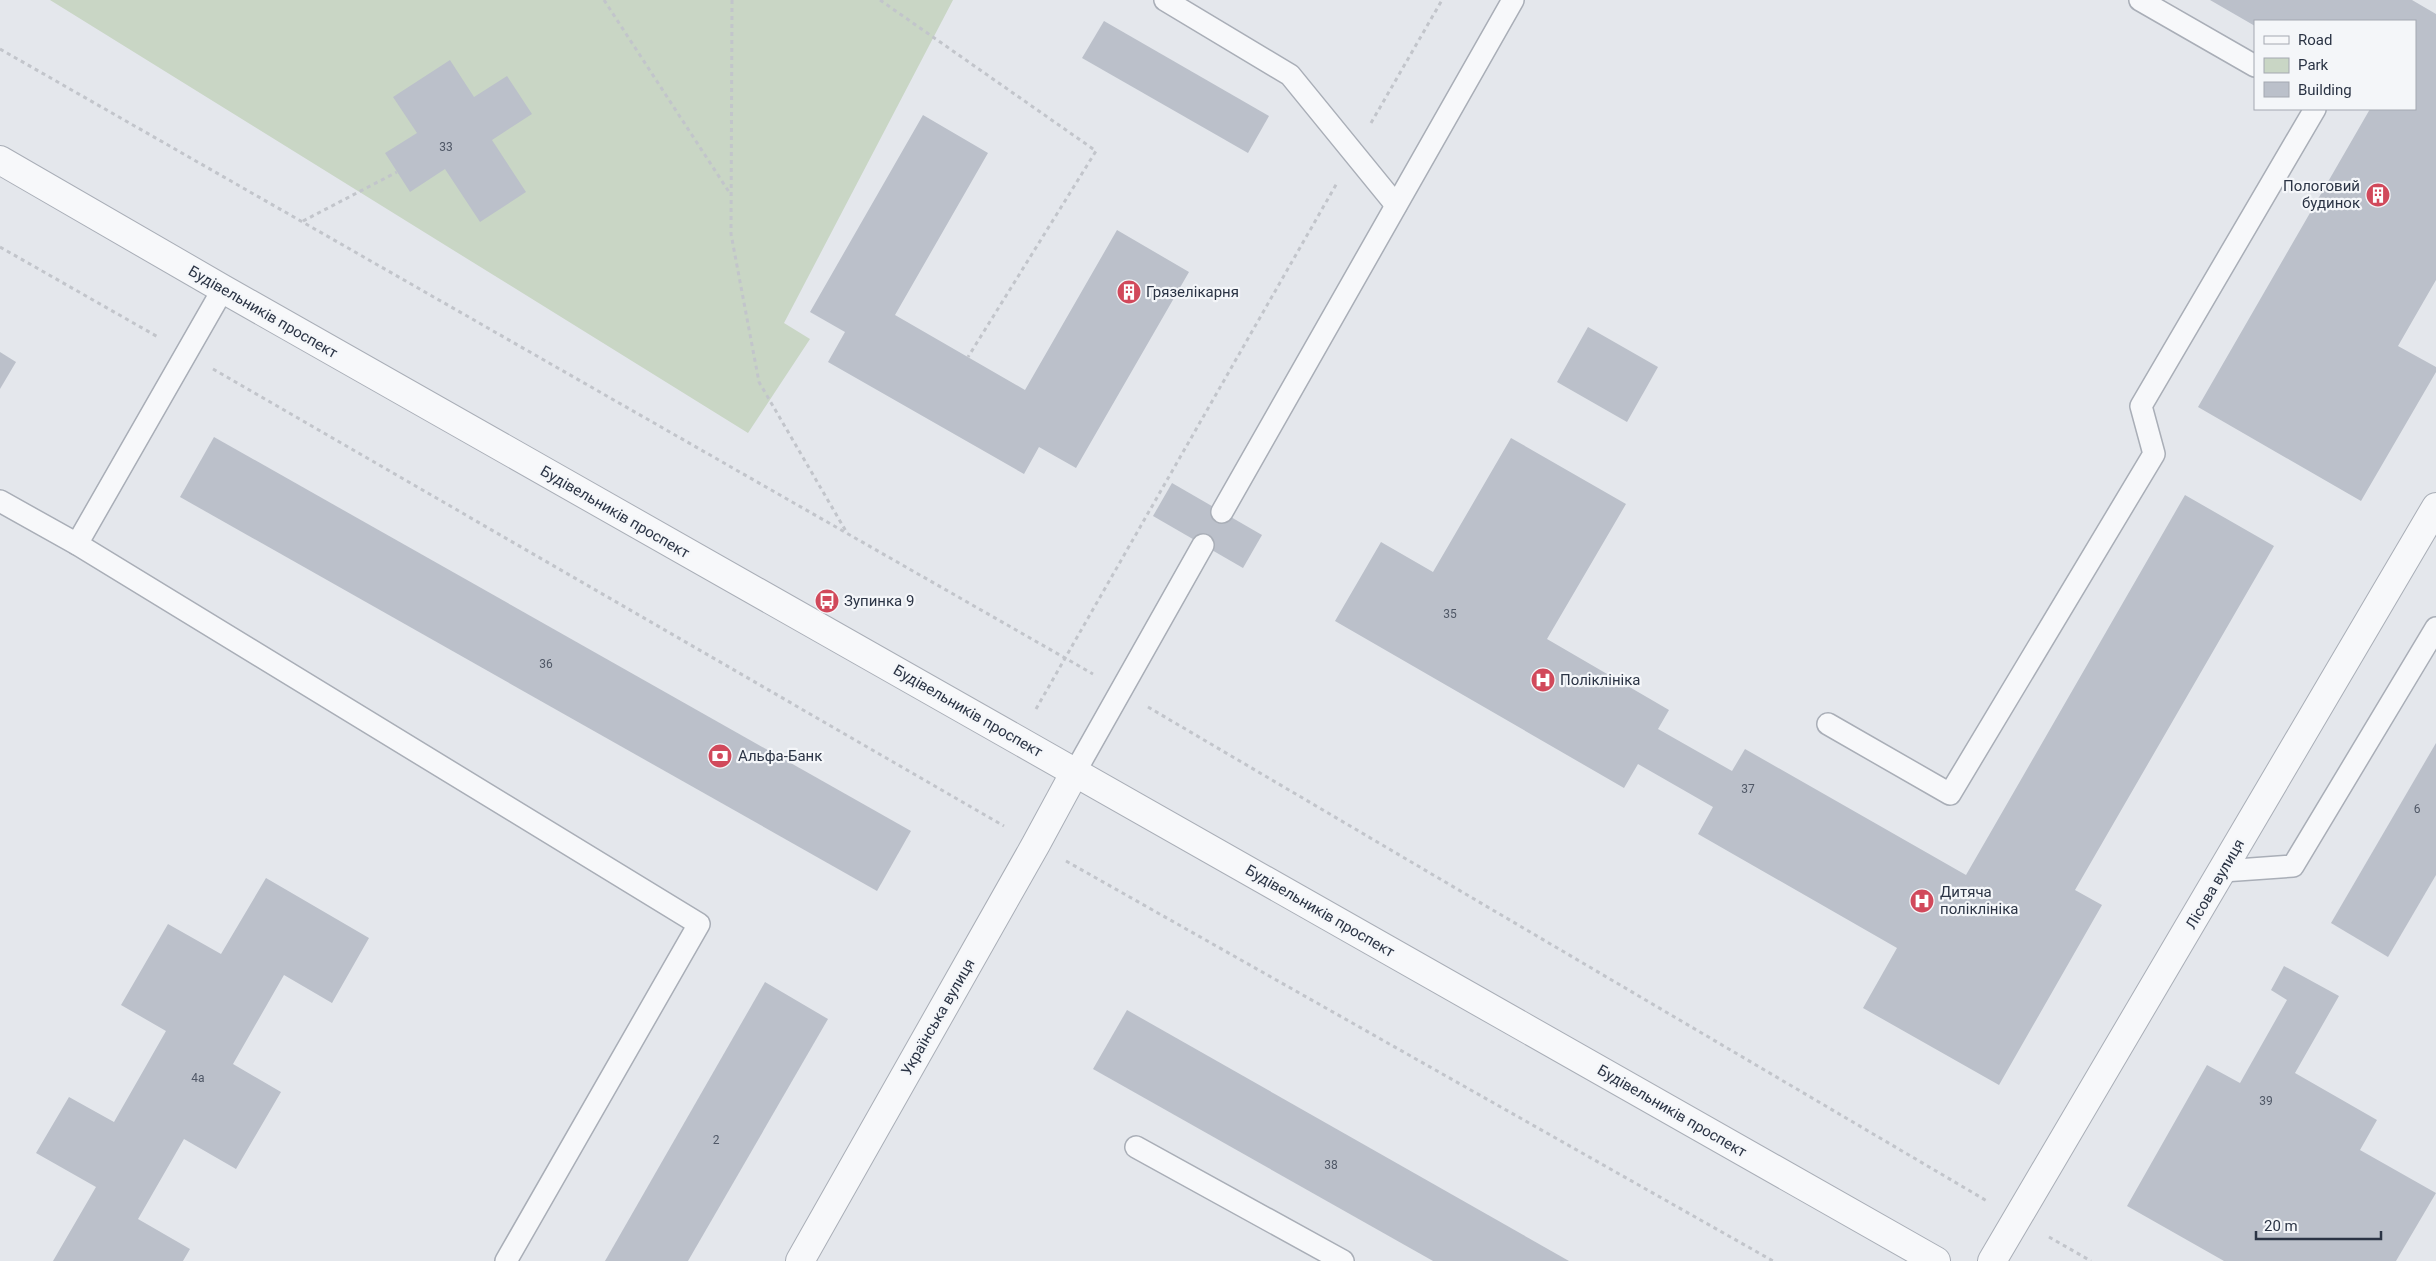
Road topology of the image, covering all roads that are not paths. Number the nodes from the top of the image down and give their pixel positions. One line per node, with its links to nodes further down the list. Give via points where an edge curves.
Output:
1 (1165, 0): 7 (lane, via 1290,75)
2 (1513, 0): 7 (lane)
3 (2140, 0): 4 (lane)
4 (2254, 65)
5 (2314, 110): 15 (lane, via 2141,406 2154,454 1950,794)
6 (0, 160): 8 (street, Будівельників проспект)
7 (1396, 205): 11 (lane)
8 (223, 289): 12 (lane); 16 (street, Будівельників проспект)
9 (0, 501): 12 (lane)
10 (2436, 507): 17 (street, Лісова вулиця)
11 (1222, 512)
12 (77, 544): 19 (lane, via 699,924)
13 (1203, 545): 16 (lane)
14 (2436, 628): 17 (lane, via 2293,866)
15 (1828, 724)
16 (1075, 772): 20 (street, Українська вулиця); 22 (street, Будівельників проспект)
17 (2223, 871): 23 (street, Лісова вулиця)
18 (1136, 1147): 21 (lane)
19 (506, 1261)
20 (800, 1261)
21 (1342, 1261)
22 (1936, 1261)
23 (1992, 1261)

